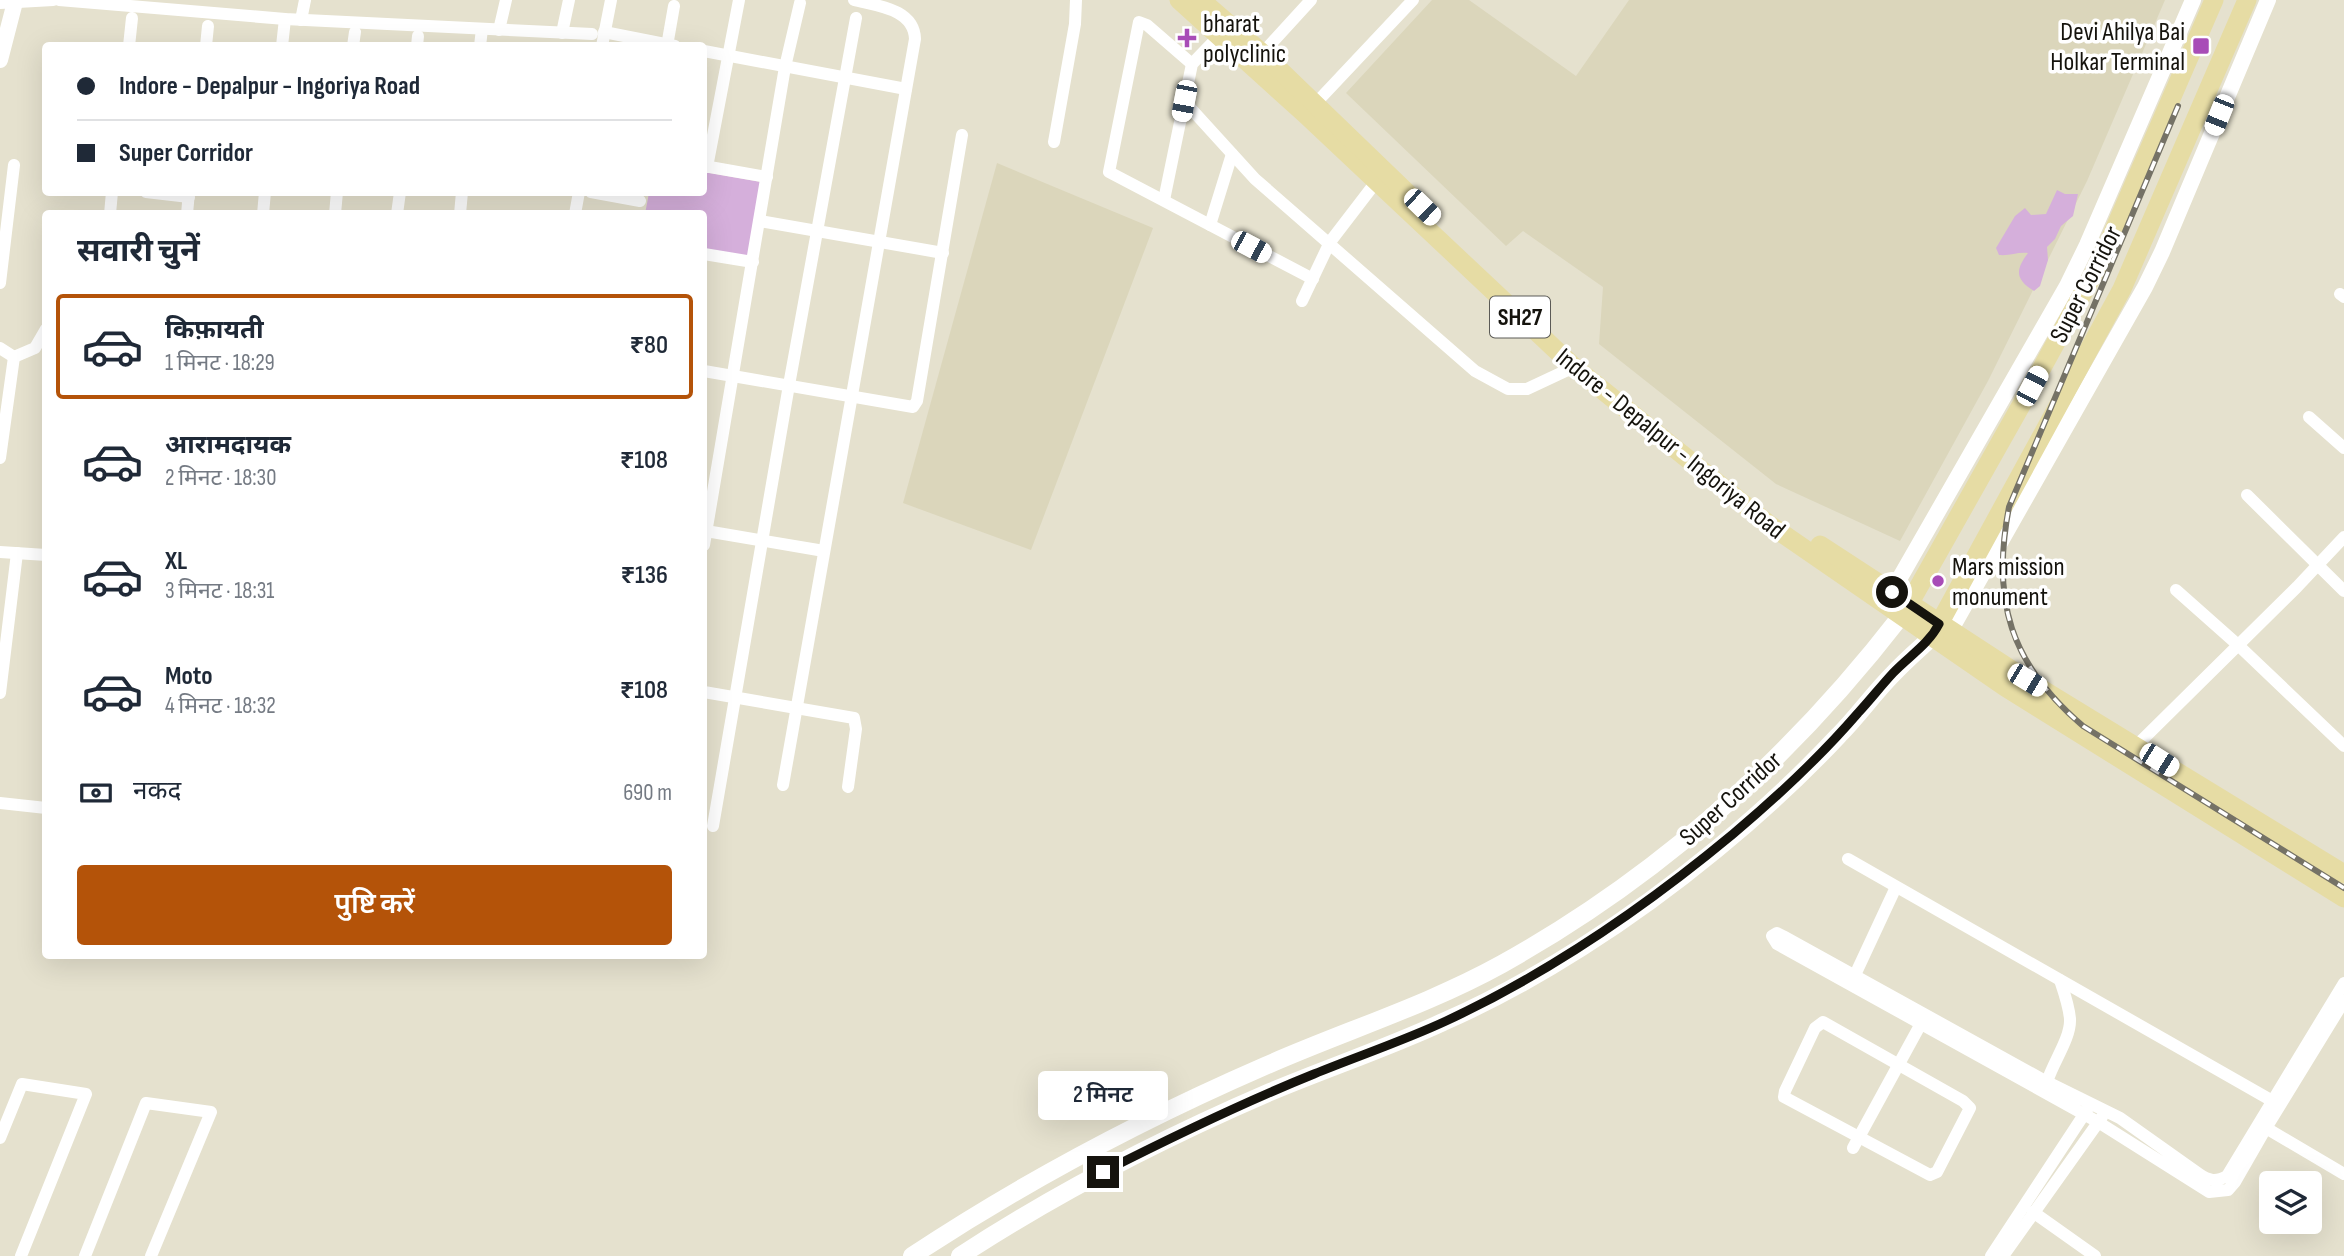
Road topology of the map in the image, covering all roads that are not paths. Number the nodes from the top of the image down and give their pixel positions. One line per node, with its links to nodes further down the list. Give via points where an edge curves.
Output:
1 (53, 0): 18 (street)
2 (59, 0): 23 (street)
3 (305, 0): 24 (street)
4 (506, 0): 27 (street)
5 (569, 0): 29 (street)
6 (611, 0): 30 (street)
7 (739, 0): 41 (street)
8 (854, 0): 47 (street, via 909,20 914,29)
9 (1076, 0): 51 (street)
10 (1179, 0): 31 (main road, Indore - Depalpur - Ingoriya Road / SH27)
11 (1201, 0): 42 (main road, Indore - Depalpur - Ingoriya Road / SH27)
12 (1311, 0): 42 (street)
13 (1413, 0): 49 (street)
14 (2193, 0): 96 (street, via 2067,286)
15 (2214, 0): 97 (main road, Super Corridor, via 2101,260)
16 (2247, 0): 98 (main road, Super Corridor, via 2122,289)
17 (2268, 0): 98 (street, via 2145,287)
18 (10, 2): 43 (street)
19 (800, 3): 45 (street)
20 (674, 6): 39 (street)
21 (132, 18): 32 (street)
22 (856, 18): 46 (street)
23 (285, 19): 24 (street); 34 (street)
24 (301, 20): 26 (street)
25 (208, 26): 33 (street)
26 (482, 29): 27 (street); 36 (street)
27 (499, 30): 29 (street)
28 (355, 32): 35 (street)
29 (562, 33): 30 (street)
30 (598, 33): 37 (street); 38 (street)
31 (1219, 36): 42 (main road, Indore - Depalpur - Ingoriya Road / SH27); 44 (street)
32 (129, 42)
33 (206, 42)
34 (282, 42)
35 (354, 42)
36 (480, 42)
37 (601, 42)
38 (652, 42)
39 (670, 42)
40 (707, 52): 41 (street)
41 (728, 56): 45 (street); 53 (street)
42 (1257, 59): 49 (main road, Indore - Depalpur - Ingoriya Road / SH27); 57 (main road, Indore - Depalpur - Ingoriya Road / SH27)
43 (0, 60)
44 (1192, 64): 48 (street); 59 (street, via 1139,22 1109,172)
45 (785, 66): 46 (street); 56 (street)
46 (846, 79): 47 (street); 63 (street)
47 (906, 89): 65 (street)
48 (1184, 101): 52 (street); 59 (street)
49 (1315, 104): 96 (main road, Indore - Depalpur - Ingoriya Road / SH27, via 1595,370)
50 (962, 135): 66 (street)
51 (1054, 142)
52 (1232, 154): 62 (street); 64 (street)
53 (707, 157)
54 (14, 165): 70 (street)
55 (707, 167): 56 (street)
56 (767, 177): 61 (street)
57 (1376, 183): 64 (street); 75 (main road, Indore - Depalpur - Ingoriya Road / SH27)
58 (611, 196): 60 (street)
59 (1164, 200): 62 (street)
60 (640, 202)
61 (760, 220): 63 (street); 68 (street)
62 (1210, 225): 69 (street)
63 (817, 231): 65 (street); 78 (street)
64 (1330, 242): 69 (street); 75 (street, via 1475,371 1508,389 1527,389)
65 (878, 243): 66 (street); 79 (street)
66 (943, 253): 79 (street, via 917,401 906,407)
67 (707, 254): 68 (street)
68 (753, 262): 77 (street)
69 (1313, 279): 71 (street)
70 (0, 283)
71 (1302, 301)
72 (42, 336): 74 (street, via 35,348)
73 (0, 348): 74 (street)
74 (14, 357): 82 (street)
75 (1574, 367): 96 (main road, Indore - Depalpur - Ingoriya Road / SH27, via 1767,523)
76 (707, 372): 77 (street)
77 (733, 376): 78 (street); 83 (street)
78 (789, 386): 79 (street); 88 (street)
79 (850, 396): 89 (street)
80 (2309, 417): 81 (street)
81 (2344, 448)
82 (0, 458)
83 (709, 485): 85 (street)
84 (2247, 495): 93 (street)
85 (707, 516)
86 (707, 531): 88 (street)
87 (2344, 537): 93 (street)
88 (761, 541): 89 (street); 103 (street)
89 (824, 551): 104 (street)
90 (0, 552): 91 (street)
91 (18, 553): 92 (street); 102 (street)
92 (42, 555)
93 (2318, 566): 95 (street); 99 (street)
94 (2176, 590): 99 (street)
95 (2344, 591)
96 (1888, 598): 97 (main road, Indore - Depalpur - Ingoriya Road / SH27)
97 (1906, 610): 98 (main road, Indore - Depalpur - Ingoriya Road / SH27); 137 (main road, Super Corridor, via 1847,683 1761,773 1655,864 1581,916 1435,998 1268,1065 1133,1128 971,1217)
98 (1941, 634): 100 (main road); 105 (main road); 133 (main road, Super Corridor, via 1894,672 1839,736 1752,818 1653,898 1582,947 1444,1022 1268,1093 1150,1148)
99 (2238, 645): 106 (street); 107 (street)
100 (2039, 687): 105 (main road); 106 (main road)
101 (707, 692): 103 (street)
102 (0, 693)
103 (736, 697): 104 (street); 112 (street)
104 (797, 708): 108 (street); 109 (street, via 854,718)
105 (2042, 710): 116 (main road)
106 (2136, 746): 114 (main road)
107 (2344, 746)
108 (783, 785)
109 (848, 787)
110 (0, 803): 111 (street)
111 (42, 808)
112 (713, 826)
113 (1848, 859): 115 (street)
114 (2344, 874)
115 (1896, 887): 117 (street); 118 (street)
116 (2344, 898)
117 (1855, 975): 121 (street); 121 (street, via 1777,933 1772,936 1777,944)
118 (2060, 980): 123 (street, via 2069,1029); 124 (street)
119 (2344, 983): 124 (street)
120 (2344, 1001): 124 (street)
121 (1923, 1019): 122 (street); 123 (street); 125 (street)
122 (1898, 1064): 130 (street); 130 (street, via 1970,1108 1937,1172 1930,1175); 130 (street, via 1823,1022 1815,1028 1784,1097)
123 (2047, 1082): 125 (street)
124 (2276, 1103): 126 (street, via 2227,1176 2219,1180 2199,1174); 128 (street)
125 (2087, 1109): 126 (street); 127 (street); 138 (street)
126 (2105, 1110): 127 (street)
127 (2098, 1122): 128 (street, via 2209,1192 2219,1193 2235,1182); 132 (street)
128 (2266, 1128): 131 (street)
129 (0, 1138): 134 (street, via 22,1084 86,1094)
130 (1856, 1142)
131 (2344, 1174)
132 (2033, 1212): 139 (street); 140 (street)
133 (961, 1255)
134 (21, 1256)
135 (85, 1256): 136 (street, via 146,1103 211,1112)
136 (151, 1256)
137 (912, 1256)
138 (1991, 1256)
139 (2003, 1256)
140 (2095, 1256)

